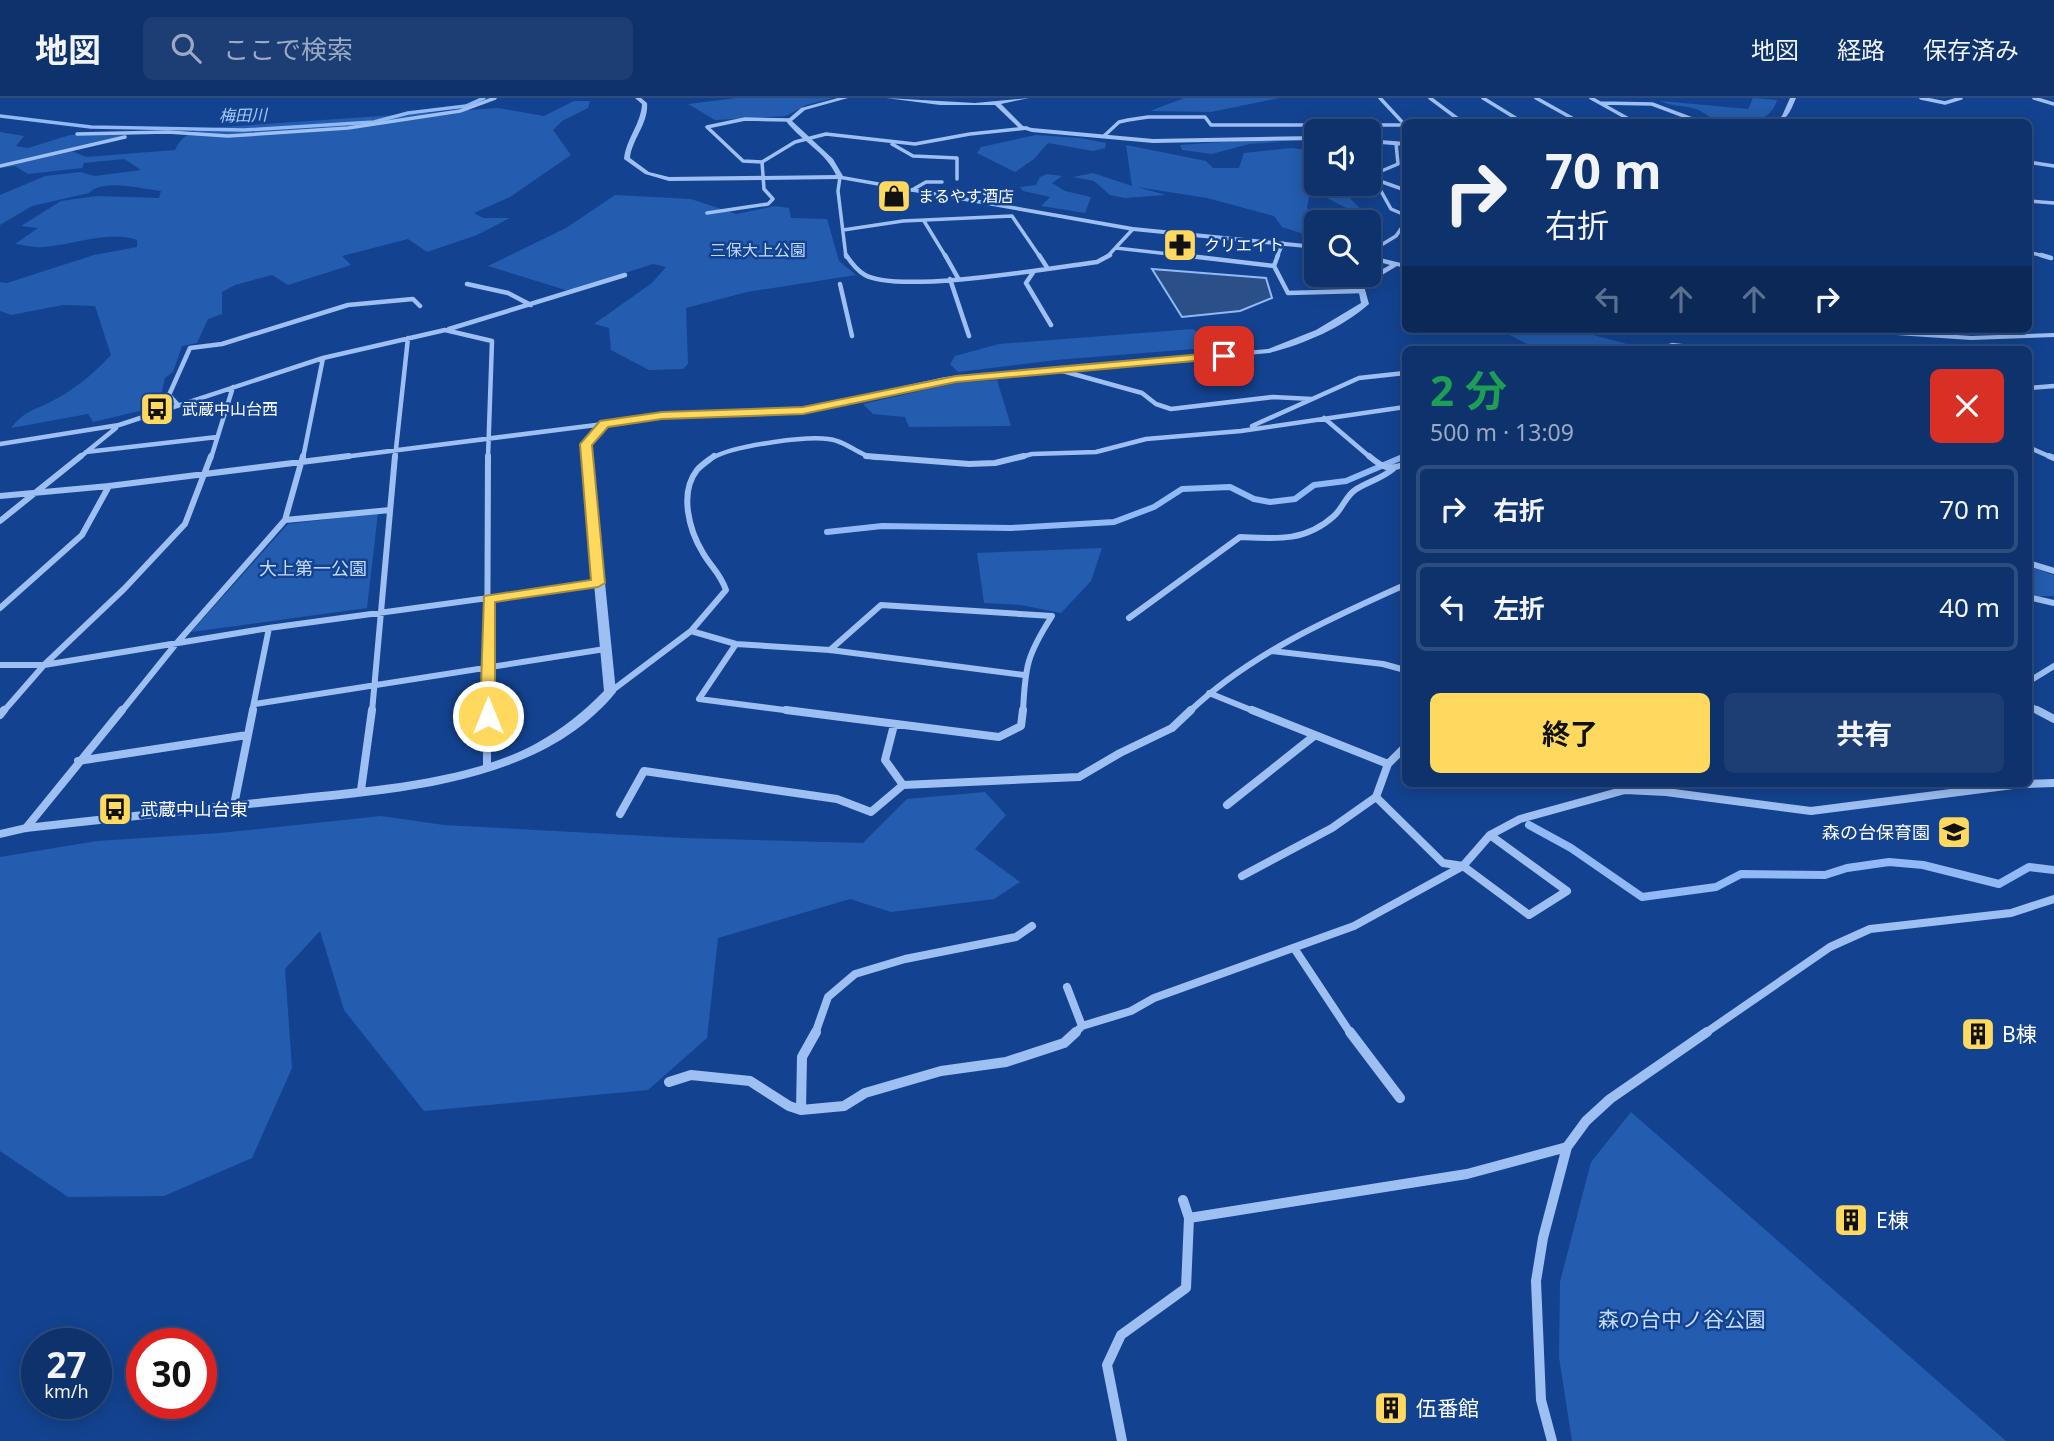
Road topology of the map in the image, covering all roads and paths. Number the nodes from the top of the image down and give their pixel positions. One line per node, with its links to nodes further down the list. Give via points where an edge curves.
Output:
1 (495, 98): 29 (street, via 460,111 348,128 228,136)
2 (638, 98): 44 (street, via 646,112 627,159 647,173 685,180)
3 (845, 98): 25 (street, via 811,106)
4 (889, 98): 15 (street)
5 (1026, 98): 17 (street)
6 (1380, 98): 26 (street)
7 (1430, 98): 19 (street)
8 (1483, 98): 20 (street)
9 (1536, 98): 21 (street)
10 (1591, 98): 16 (street)
11 (1793, 98): 24 (street)
12 (1922, 98): 13 (street, via 1945,103)
13 (1961, 98)
14 (2034, 98): 18 (street)
15 (924, 100): 17 (street, via 947,105)
16 (1600, 103): 22 (street); 23 (street, via 1638,101 1672,108)
17 (997, 104): 28 (street)
18 (2054, 104)
19 (1458, 119)
20 (1517, 119)
21 (1574, 119)
22 (1629, 119)
23 (1694, 119)
24 (1781, 119)
25 (790, 120): 37 (street, via 745,119 707,127 743,161); 44 (street, via 795,131 837,166)
26 (1402, 122)
27 (1402, 125): 31 (street, via 1211,125 1205,117 1148,117 1119,122)
28 (1027, 128): 31 (street); 33 (street, via 931,143)
29 (175, 133): 30 (street); 40 (street, via 110,140)
30 (77, 134)
31 (1104, 136): 32 (street, via 1153,141)
32 (1304, 138)
33 (888, 142): 37 (street, via 826,134 795,142); 45 (street, via 913,156 957,158)
34 (1381, 142): 35 (street)
35 (1396, 143): 36 (street); 39 (street)
36 (1402, 144)
37 (762, 162): 53 (street, via 764,188 774,199 768,204)
38 (2032, 163): 42 (street)
39 (1398, 164): 41 (street); 43 (street)
40 (0, 166)
41 (1402, 166)
42 (2054, 166)
43 (1381, 171)
44 (840, 177): 49 (street); 58 (street)
45 (957, 178)
46 (1381, 181): 48 (street)
47 (942, 182): 49 (street, via 926,182)
48 (1402, 189)
49 (912, 190): 57 (street)
50 (1381, 191): 54 (street, via 1391,209)
51 (2032, 201): 52 (street)
52 (2054, 203)
53 (707, 213)
54 (1402, 214)
55 (924, 221): 58 (street); 68 (street, via 1012,216); 71 (street)
56 (1402, 227): 61 (street)
57 (1133, 229): 59 (street); 62 (street)
58 (843, 230): 72 (street, via 846,257 865,275 906,282)
59 (1283, 243): 60 (street); 67 (street)
60 (1304, 246)
61 (1381, 246)
62 (1116, 248): 67 (street); 68 (street, via 1097,262)
63 (2032, 253): 64 (street)
64 (2051, 258)
65 (1381, 259): 66 (street)
66 (1401, 265): 75 (street, via 1365,280)
67 (1274, 267): 75 (street, via 1288,293)
68 (1048, 269): 69 (street)
69 (1034, 271): 71 (street); 78 (street, via 1026,283)
70 (625, 275): 77 (street)
71 (958, 278): 72 (street)
72 (950, 279): 83 (street)
73 (467, 284): 77 (street, via 508,293)
74 (840, 284): 82 (street)
75 (1361, 290): 86 (street, via 1365,304 1350,315 1269,351)
76 (420, 306): 92 (street, via 413,299 348,305 222,344 190,348 173,377 169,395)
77 (531, 306): 79 (street)
78 (1051, 325)
79 (445, 330): 84 (street); 99 (street, via 492,341)
80 (1897, 333): 81 (street, via 1970,338)
81 (2054, 335)
82 (852, 336)
83 (969, 337)
84 (408, 338): 85 (street); 102 (street)
85 (323, 358): 89 (street); 105 (street)
86 (1054, 369): 91 (street, via 1142,393 1171,409 1273,397); 95 (street, via 945,380 803,411 662,415)
87 (1402, 373): 91 (street, via 1359,378)
88 (2054, 386): 90 (street)
89 (233, 387): 92 (street); 98 (street)
90 (2032, 388)
91 (1312, 399): 97 (street)
92 (178, 405): 96 (street)
93 (1402, 407): 94 (street)
94 (1324, 418): 97 (street); 107 (street, via 1382,467)
95 (604, 424): 99 (street); 117 (street, via 586,444)
96 (119, 425): 100 (street); 103 (street)
97 (1241, 430): 126 (street, via 987,463 868,457 835,440 770,442 714,456 697,470 687,505 693,534 726,590)
98 (217, 437): 103 (street); 108 (street)
99 (488, 438): 102 (street); 120 (street)
100 (1, 445)
101 (2032, 449): 104 (street)
102 (397, 450): 105 (street); 112 (street)
103 (85, 453): 110 (street)
104 (2054, 458)
105 (303, 462): 108 (street); 113 (street)
106 (1402, 465): 107 (street)
107 (1394, 469): 124 (street, via 1381,480 1353,491 1323,525 1284,540 1240,537)
108 (206, 472): 109 (street); 133 (street, via 185,524)
109 (109, 486): 110 (street); 122 (street, via 82,535)
110 (31, 495): 111 (street); 114 (street)
111 (0, 496)
112 (390, 510): 113 (street); 123 (street)
113 (285, 520): 127 (street)
114 (0, 521)
115 (2032, 564): 116 (street)
116 (2054, 571)
117 (598, 583): 120 (street); 129 (street)
118 (1402, 586): 131 (street)
119 (2032, 598): 121 (street)
120 (488, 599): 123 (street); 135 (street)
121 (2054, 603)
122 (0, 608)
123 (381, 612): 125 (street); 139 (street)
124 (1129, 618)
125 (269, 628): 127 (street); 142 (street)
126 (691, 631): 128 (street); 140 (street)
127 (175, 645): 133 (street); 150 (street)
128 (736, 645): 130 (street); 146 (street, via 699,699)
129 (605, 649): 135 (street); 140 (street)
130 (830, 650): 137 (street); 137 (street, via 881,605 1052,616 1028,656)
131 (1271, 651): 136 (street); 141 (street)
132 (0, 665): 133 (street)
133 (44, 665): 144 (street)
134 (2054, 666): 138 (street)
135 (488, 667): 139 (street); 152 (street)
136 (1402, 669)
137 (1024, 675): 146 (street, via 1021,726 999,737)
138 (2032, 680)
139 (374, 685): 142 (street); 158 (street)
140 (610, 692): 152 (street, via 580,724 521,754)
141 (1209, 693): 148 (street); 155 (street, via 1172,728 1079,777)
142 (255, 704): 147 (street)
143 (2032, 707): 145 (street)
144 (0, 715)
145 (2054, 719)
146 (894, 725): 155 (street, via 885,760)
147 (247, 735): 150 (street); 160 (street)
148 (1314, 736): 151 (street); 161 (street)
149 (1402, 750): 151 (street)
150 (78, 761): 163 (street)
151 (1388, 764): 159 (street)
152 (487, 765): 158 (street, via 452,777)
153 (2032, 783): 154 (street)
154 (2054, 783)
155 (903, 785): 162 (street, via 872,812 837,799 644,771)
156 (1983, 787): 157 (street, via 1811,811)
157 (1665, 788): 165 (street, via 1625,790 1520,819)
158 (361, 790): 160 (street)
159 (1376, 797): 166 (street, via 1443,863); 167 (street, via 1332,828)
160 (234, 805): 163 (street)
161 (1227, 806)
162 (620, 814)
163 (26, 828): 164 (street)
164 (0, 834)
165 (1490, 835): 166 (street); 166 (street, via 1567,891 1528,915)
166 (1463, 866): 170 (street, via 1354,926)
167 (1242, 876)
168 (2054, 899): 176 (street, via 2011,913 1870,929 1830,947 1610,1099)
169 (1032, 926): 175 (street, via 1016,937 855,974 828,997 821,1022 802,1057)
170 (1294, 948): 172 (street); 174 (street)
171 (1067, 987): 172 (street)
172 (1082, 1026): 175 (street, via 1064,1043 1006,1062 940,1071 865,1093 844,1106)
173 (669, 1082): 175 (street, via 691,1075 750,1081)
174 (1400, 1098)
175 (801, 1110)
176 (1567, 1147): 178 (street, via 1467,1174); 180 (street, via 1549,1207 1536,1281 1541,1400)
177 (1184, 1200): 178 (street)
178 (1189, 1218): 179 (street, via 1186,1288 1121,1335 1107,1365)
179 (1122, 1441)
180 (1552, 1441)

